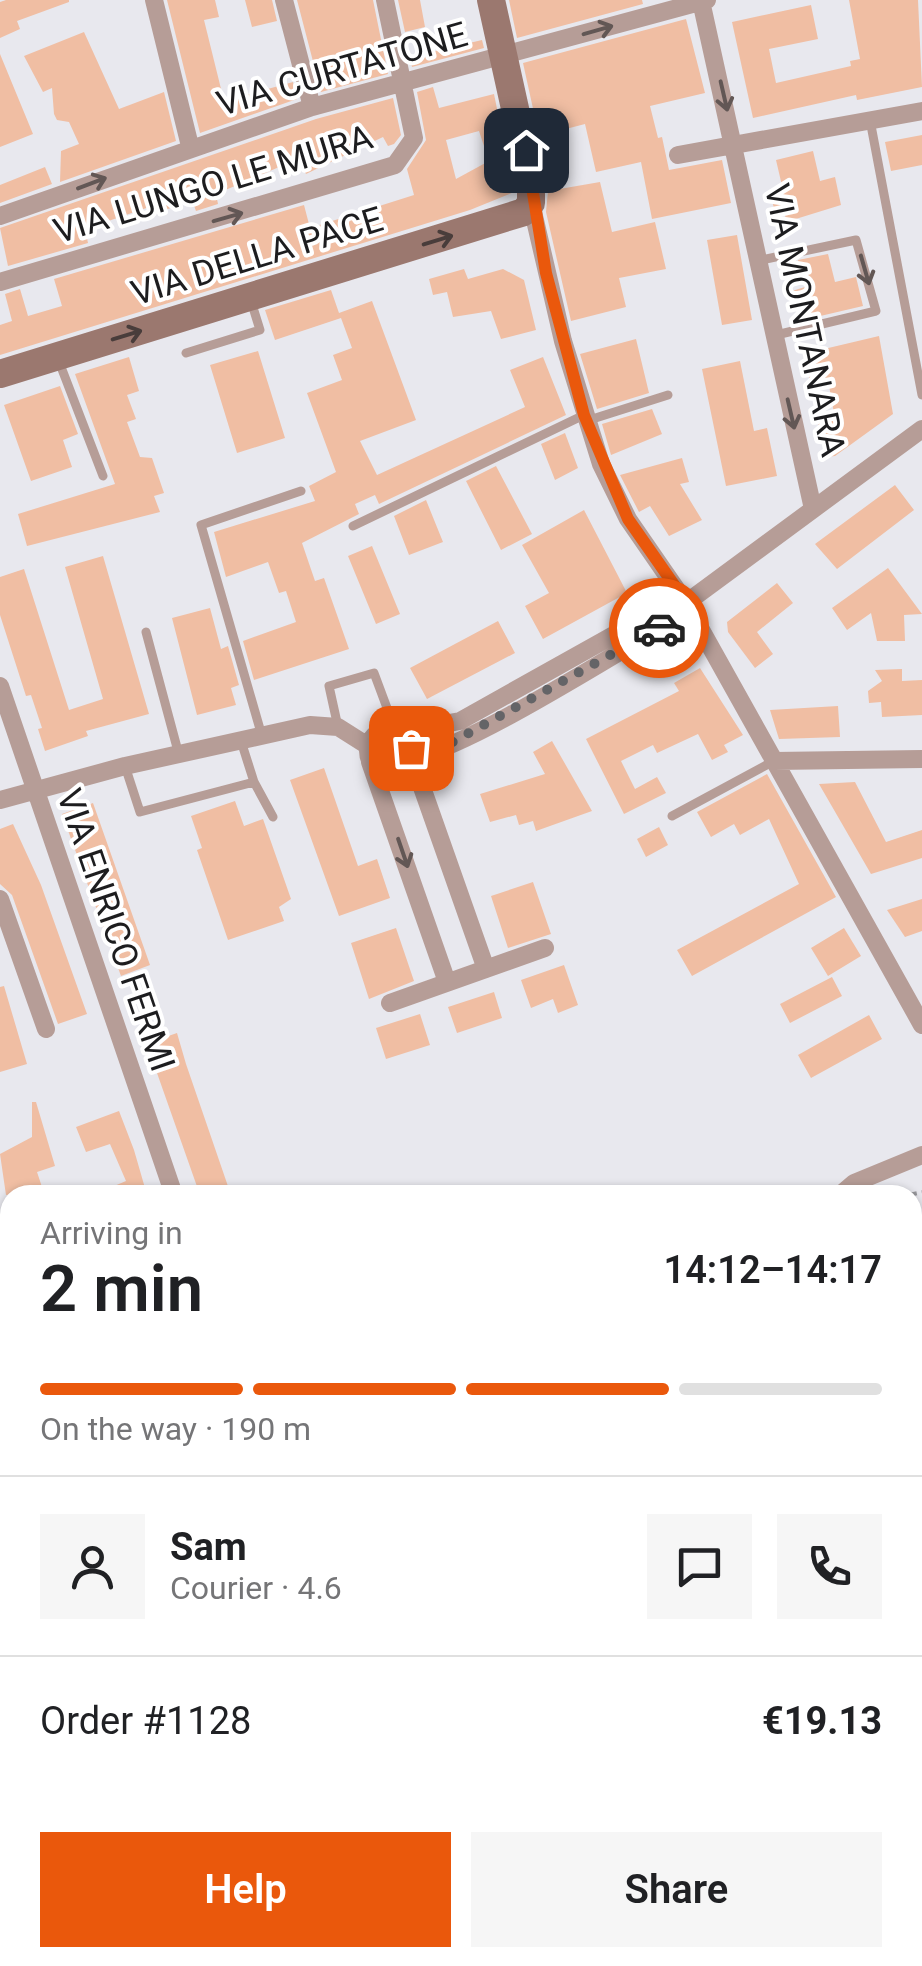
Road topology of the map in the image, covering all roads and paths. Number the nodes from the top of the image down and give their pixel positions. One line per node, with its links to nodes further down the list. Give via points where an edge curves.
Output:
1 (154, 0): 12 (street)
2 (284, 0): 8 (street)
3 (384, 0): 7 (street, VIA LUNGO LE MURA)
4 (491, 0): 6 (main road)
5 (704, 1): 6 (street, VIA CURTATONE, one-way to 5); 11 (street, VIA MONTANARA, one-way to 11)
6 (504, 57): 7 (street, VIA CURTATONE); 14 (main road)
7 (402, 82): 8 (street, VIA CURTATONE); 17 (street, VIA LUNGO LE MURA, one-way to 7, via 395,164 414,138)
8 (312, 107): 12 (street, VIA CURTATONE)
9 (922, 111): 10 (street, VIA MONTANARA)
10 (870, 120): 11 (street, VIA MONTANARA); 23 (lane)
11 (735, 144): 13 (street, VIA MONTANARA); 16 (street, VIA MONTANARA)
12 (190, 146): 15 (street, VIA CURTATONE, one-way to 12)
13 (678, 156)
14 (531, 203): 18 (main road, VIA DELLA PACE, one-way to 14, via 507,218); 25 (street)
15 (0, 216)
16 (758, 261): 19 (street, VIA MONTANARA); 19 (lane, one-way to 19, via 856,240 876,311)
17 (1, 279)
18 (250, 298): 20 (lane, via 260,330); 21 (main road, VIA DELLA PACE, one-way to 18)
19 (772, 336): 29 (street, VIA MONTANARA, one-way to 29)
20 (186, 353)
21 (56, 356): 22 (main road, VIA DELLA PACE); 27 (lane)
22 (0, 374)
23 (922, 394)
24 (668, 396): 25 (lane)
25 (585, 418): 30 (lane); 31 (street, via 628,519)
26 (922, 429): 29 (street)
27 (104, 476)
28 (301, 492): 36 (lane, via 201,525)
29 (813, 510): 31 (street)
30 (354, 526)
31 (686, 602): 35 (street, via 669,604 460,721); 41 (street, via 678,617 522,706); 42 (street)
32 (146, 632): 38 (lane)
33 (0, 686): 45 (street, VIA ENRICO FERMI)
34 (338, 727): 35 (lane, via 329,686 374,672); 36 (street, via 310,725); 39 (street)
35 (394, 731): 39 (street, via 375,734); 41 (street, via 410,743)
36 (262, 736): 37 (street)
37 (242, 741): 38 (street); 44 (lane)
38 (180, 754): 43 (street)
39 (370, 754): 41 (street, via 380,770 392,772); 52 (street, one-way to 52)
40 (922, 759): 42 (street)
41 (410, 760): 51 (street)
42 (774, 761): 47 (lane); 54 (street)
43 (125, 766): 44 (lane, via 140,812); 45 (street)
44 (254, 782): 48 (lane)
45 (33, 790): 46 (street); 57 (street, VIA ENRICO FERMI)
46 (0, 800)
47 (672, 816)
48 (273, 817)
49 (0, 899): 55 (street)
50 (545, 948): 51 (street)
51 (486, 969): 52 (street)
52 (448, 982): 53 (street)
53 (390, 1003)
54 (922, 1024)
55 (46, 1029)
56 (922, 1156): 58 (street)
57 (171, 1185)
58 (852, 1185)

